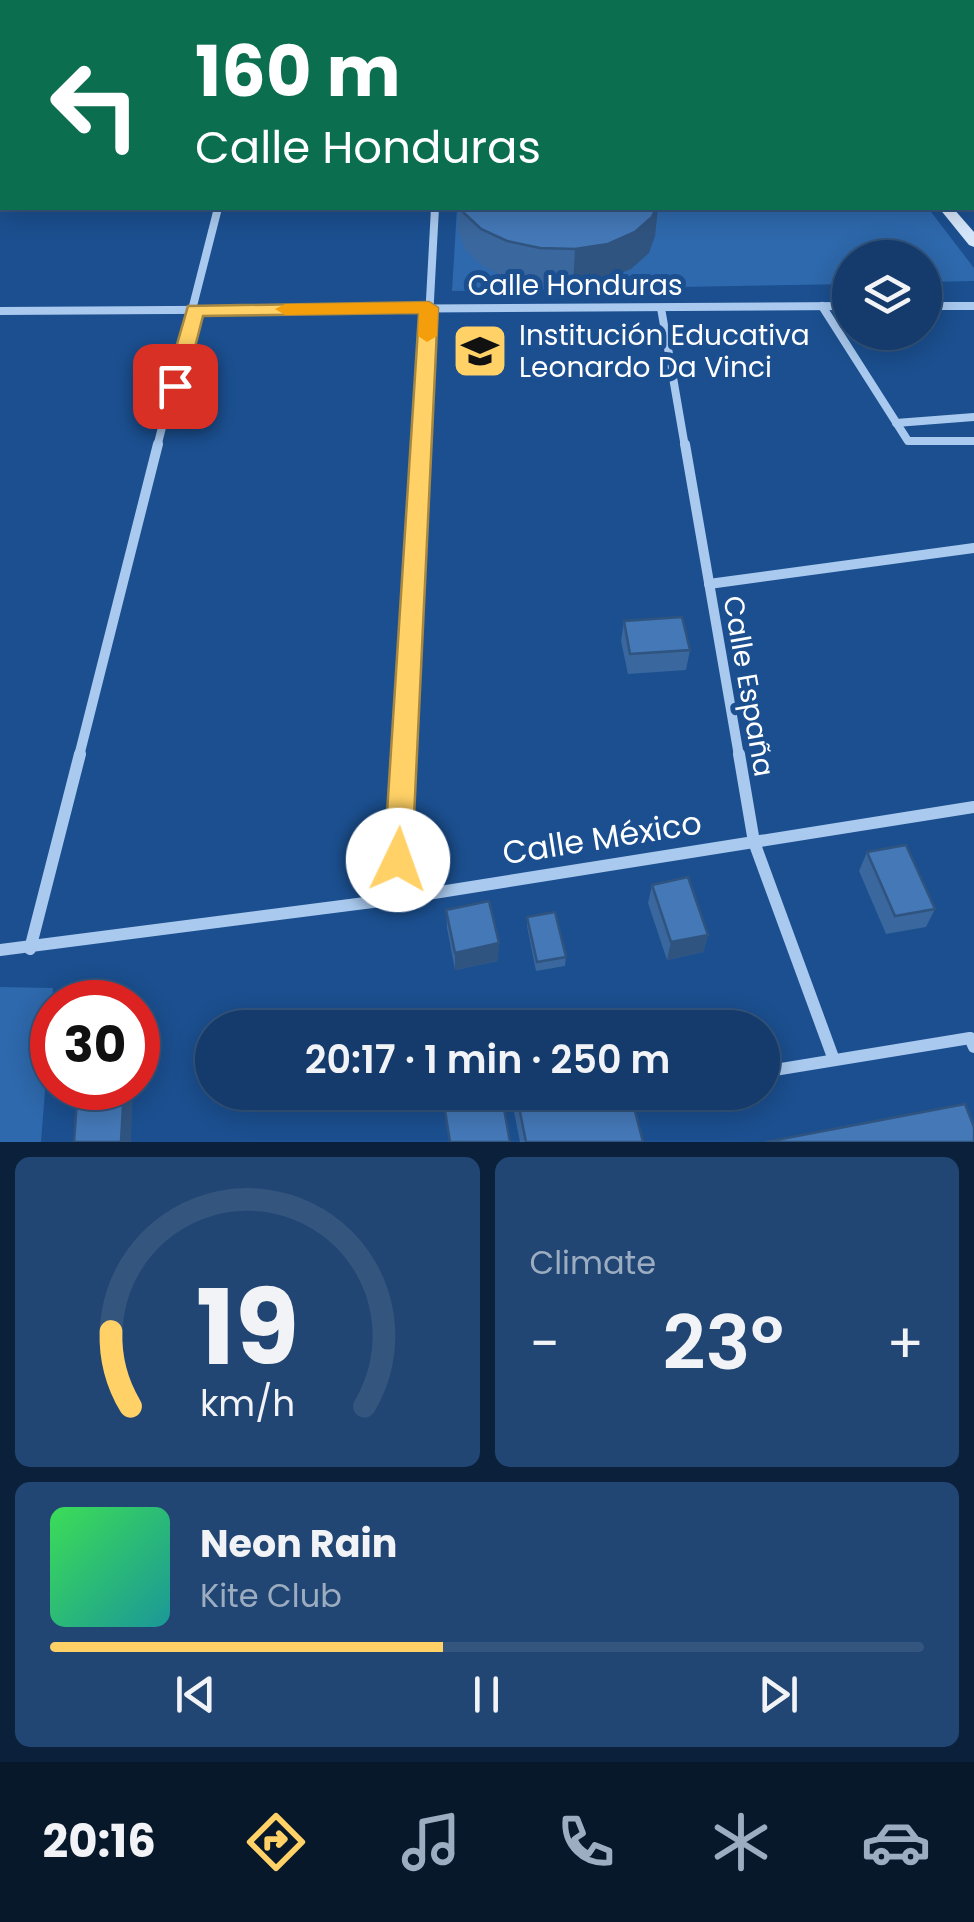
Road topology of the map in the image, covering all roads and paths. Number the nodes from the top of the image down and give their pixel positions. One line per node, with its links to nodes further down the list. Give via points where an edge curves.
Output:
1 (218, 210): 11 (street)
2 (436, 210): 9 (street)
3 (948, 210): 4 (main road)
4 (974, 242)
5 (822, 306): 6 (street, Calle Honduras); 10 (street, Calle Honduras); 14 (street)
6 (832, 306)
7 (942, 306): 8 (street)
8 (974, 306)
9 (429, 308): 10 (street, Calle Honduras); 11 (street, Calle Honduras); 20 (street)
10 (661, 308): 17 (street, Calle España)
11 (195, 310): 12 (street, Calle Honduras); 21 (street)
12 (0, 311)
13 (974, 417): 14 (street)
14 (896, 423): 15 (street, via 908,441)
15 (974, 440)
16 (974, 548): 17 (street)
17 (709, 584): 19 (street, Calle España)
18 (974, 807): 19 (street, Calle México)
19 (754, 842): 20 (street, Calle México); 24 (street, Calle España)
20 (396, 900): 21 (street, Calle México)
21 (30, 949): 22 (street, Calle México)
22 (0, 950)
23 (972, 1042): 24 (street)
24 (834, 1060): 25 (street)
25 (780, 1069)

